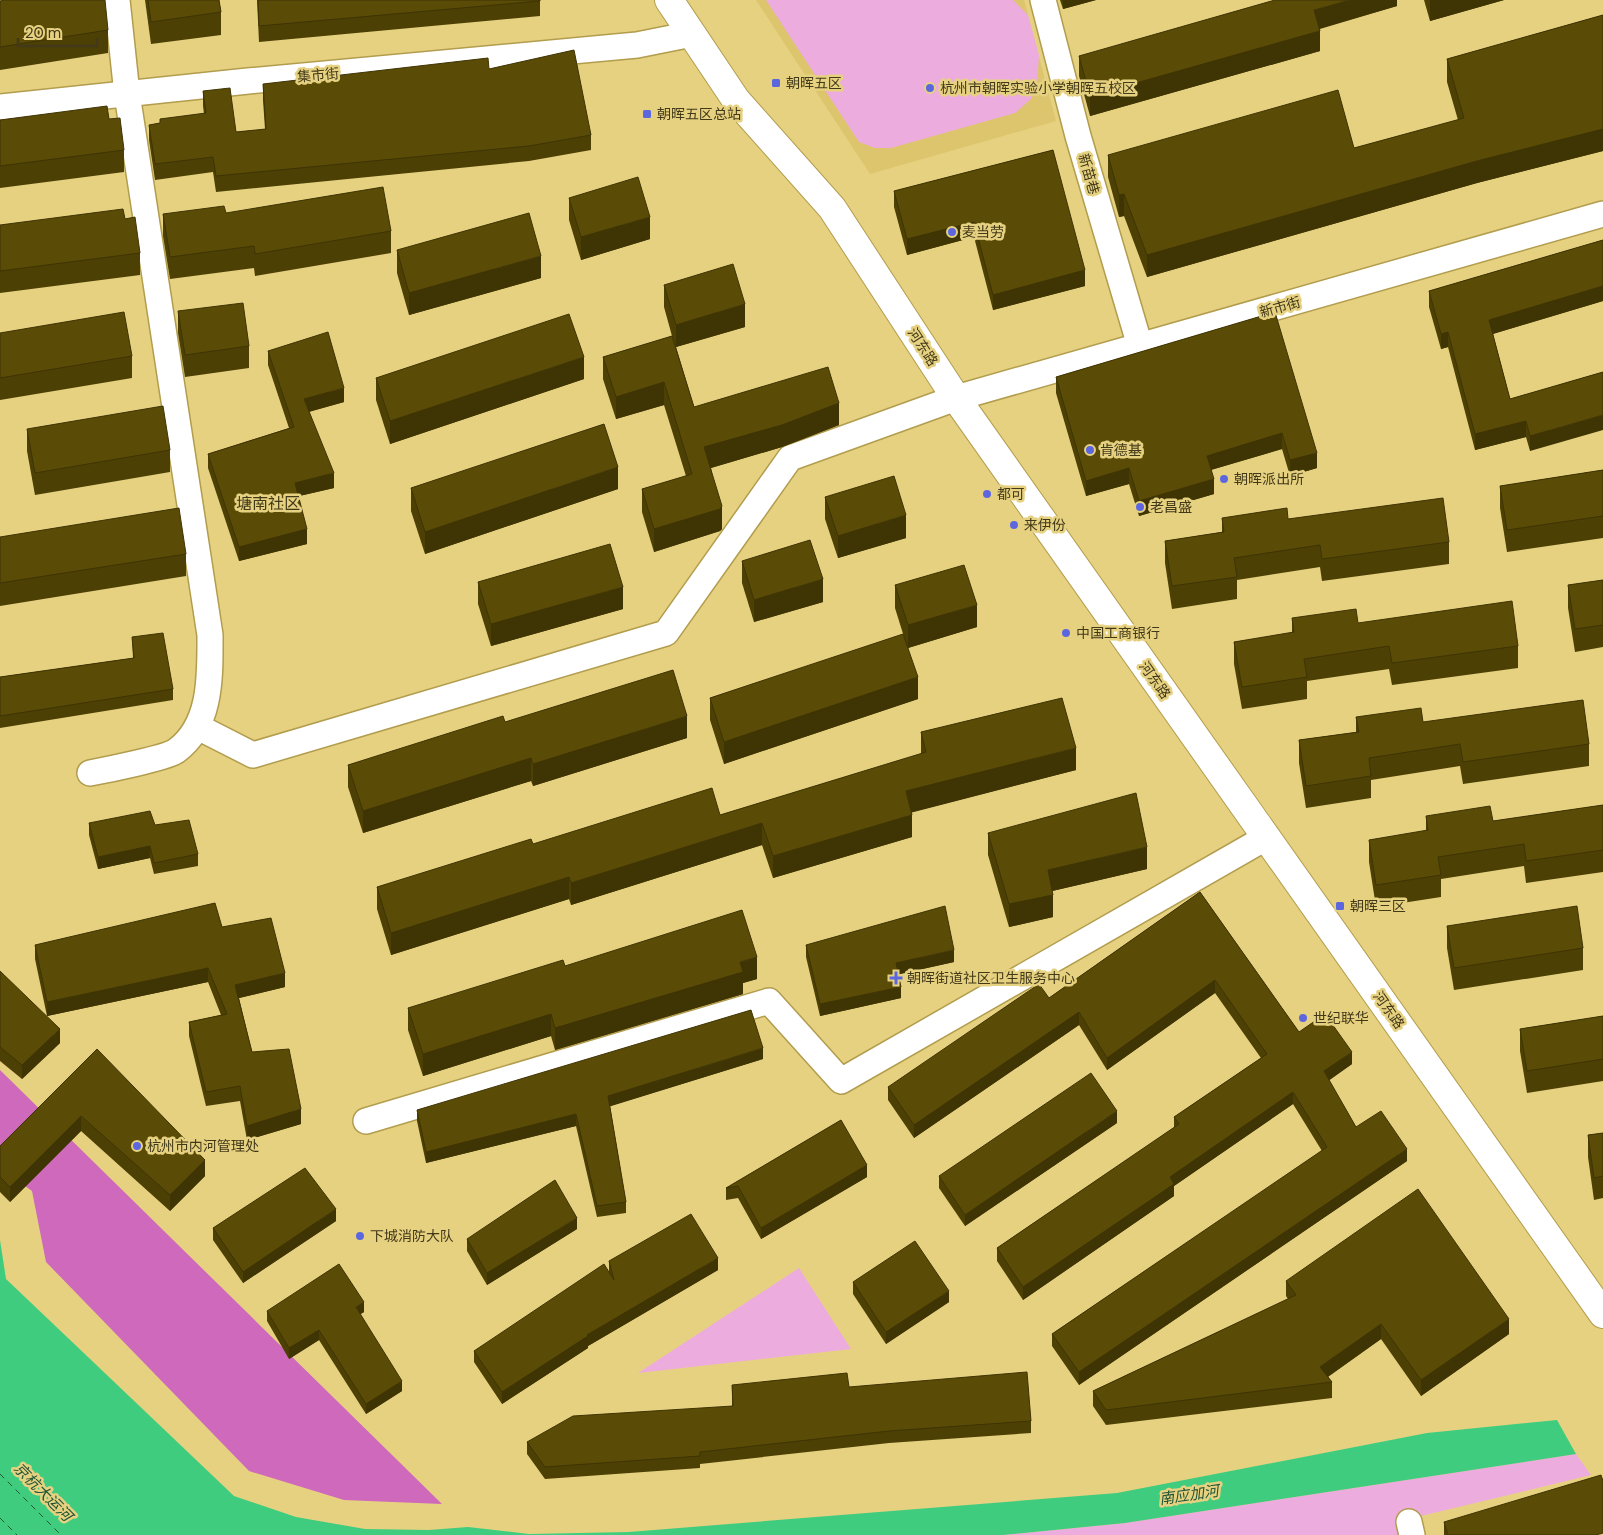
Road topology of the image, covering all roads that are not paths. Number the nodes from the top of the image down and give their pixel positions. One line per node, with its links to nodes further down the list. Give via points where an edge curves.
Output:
1 (117, 0): 5 (street)
2 (669, 0): 4 (main road, 河东路)
3 (1043, 0): 8 (street, 新苗巷, via 1078,136)
4 (692, 34): 5 (street, 集市街, via 637,45); 9 (main road, 河东路, via 736,100 832,208)
5 (127, 94): 6 (street, 集市街); 10 (street, via 210,635 210,681)
6 (0, 107)
7 (1603, 214): 8 (street, 新市街)
8 (1140, 346): 9 (street, 新市街)
9 (956, 398): 10 (street, 新市街, via 790,458 666,633 253,755); 12 (main road, 河东路)
10 (198, 727): 11 (street, via 175,752)
11 (90, 773)
12 (1267, 837): 13 (street, via 841,1080 769,1001); 14 (main road, 河东路)
13 (366, 1121)
14 (1603, 1314)

